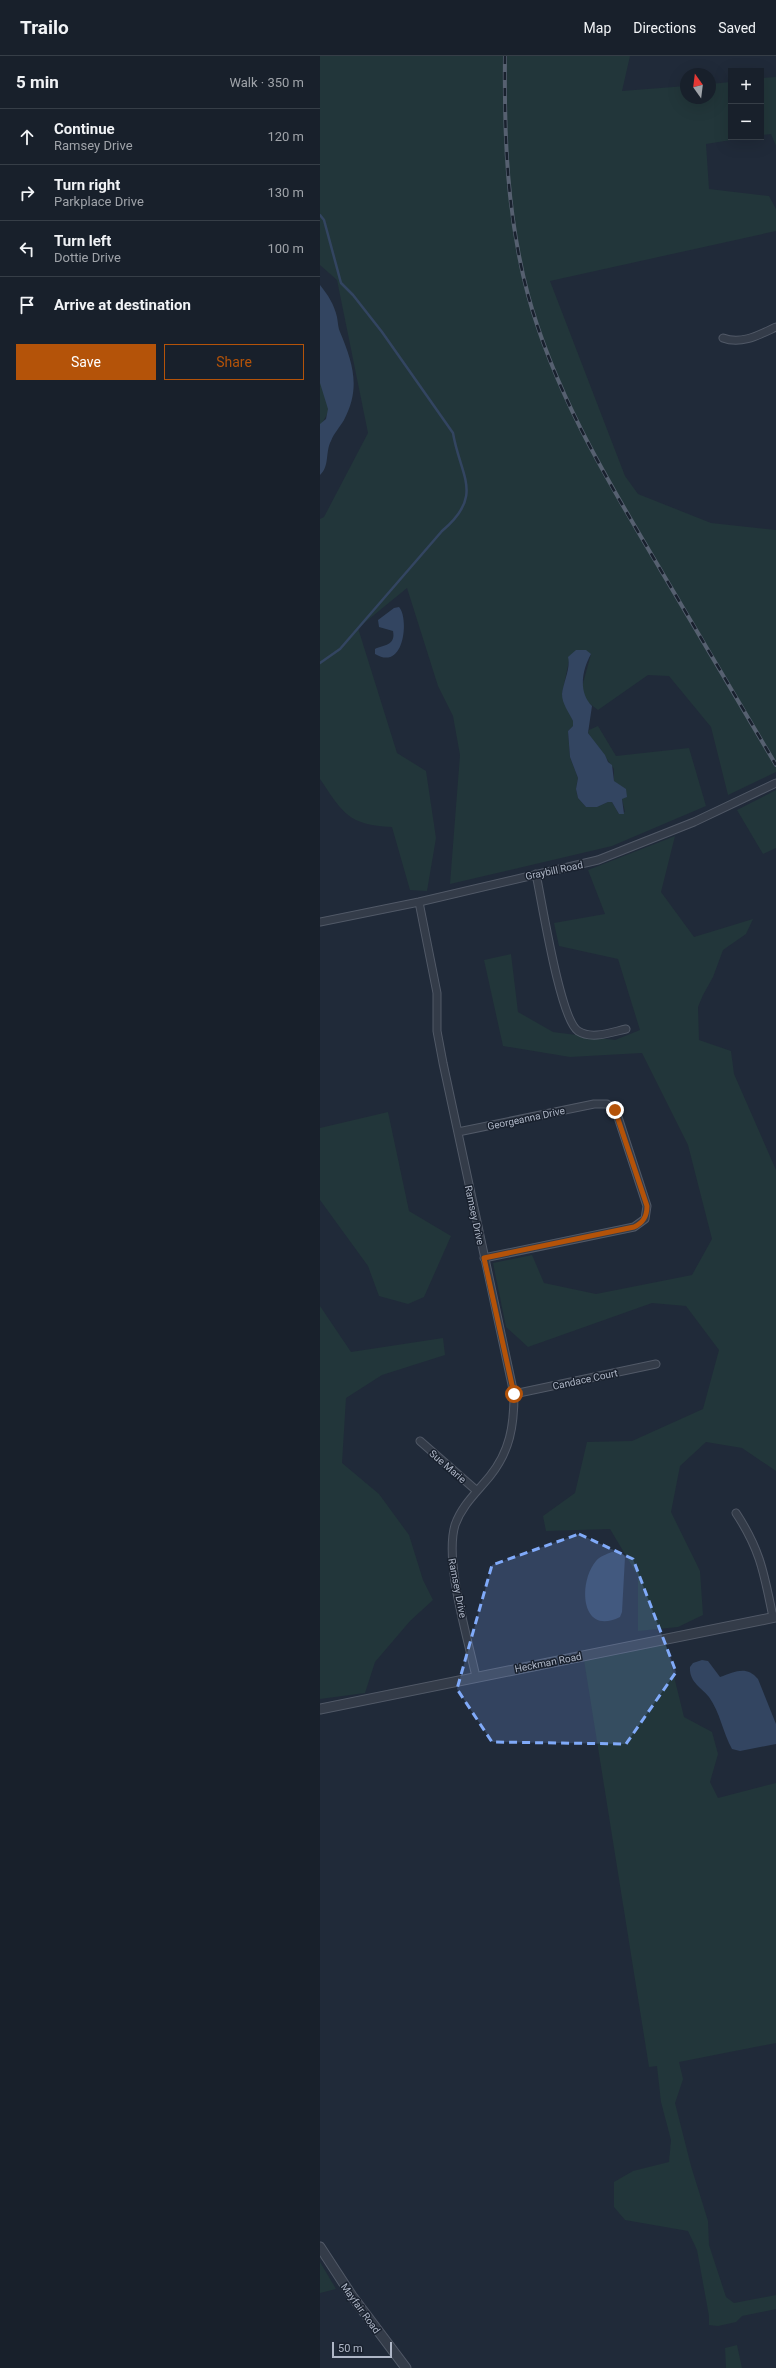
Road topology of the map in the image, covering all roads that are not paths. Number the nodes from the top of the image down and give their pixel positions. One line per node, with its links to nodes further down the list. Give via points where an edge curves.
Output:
1 (776, 327): 2 (street, via 759,336 738,341)
2 (723, 338)
3 (776, 783): 4 (street, Graybill Road, via 634,847 598,860)
4 (536, 874): 5 (street, Graybill Road); 7 (street, via 562,998 574,1027 591,1036)
5 (419, 902): 6 (street, Graybill Road); 8 (street, Ramsey Drive, via 437,993 437,1030)
6 (320, 922)
7 (626, 1028)
8 (458, 1132): 9 (street, Ramsey Drive); 9 (street, Georgeanna Drive, via 594,1104 606,1104 615,1110 647,1213 641,1224 634,1227)
9 (484, 1258): 11 (street, Ramsey Drive)
10 (656, 1364): 11 (street, Candace Court)
11 (514, 1394): 13 (street, Ramsey Drive, via 514,1419 508,1448)
12 (420, 1441): 13 (street, Sue Marie)
13 (477, 1491): 16 (street, Ramsey Drive, via 467,1502 455,1526 451,1555)
14 (736, 1513): 15 (street, via 758,1552)
15 (774, 1617): 16 (street, Heckman Road)
16 (476, 1677): 17 (street, Heckman Road)
17 (320, 1709)
18 (320, 2247): 19 (street, Mayfair Road, via 352,2296)
19 (406, 2368)

